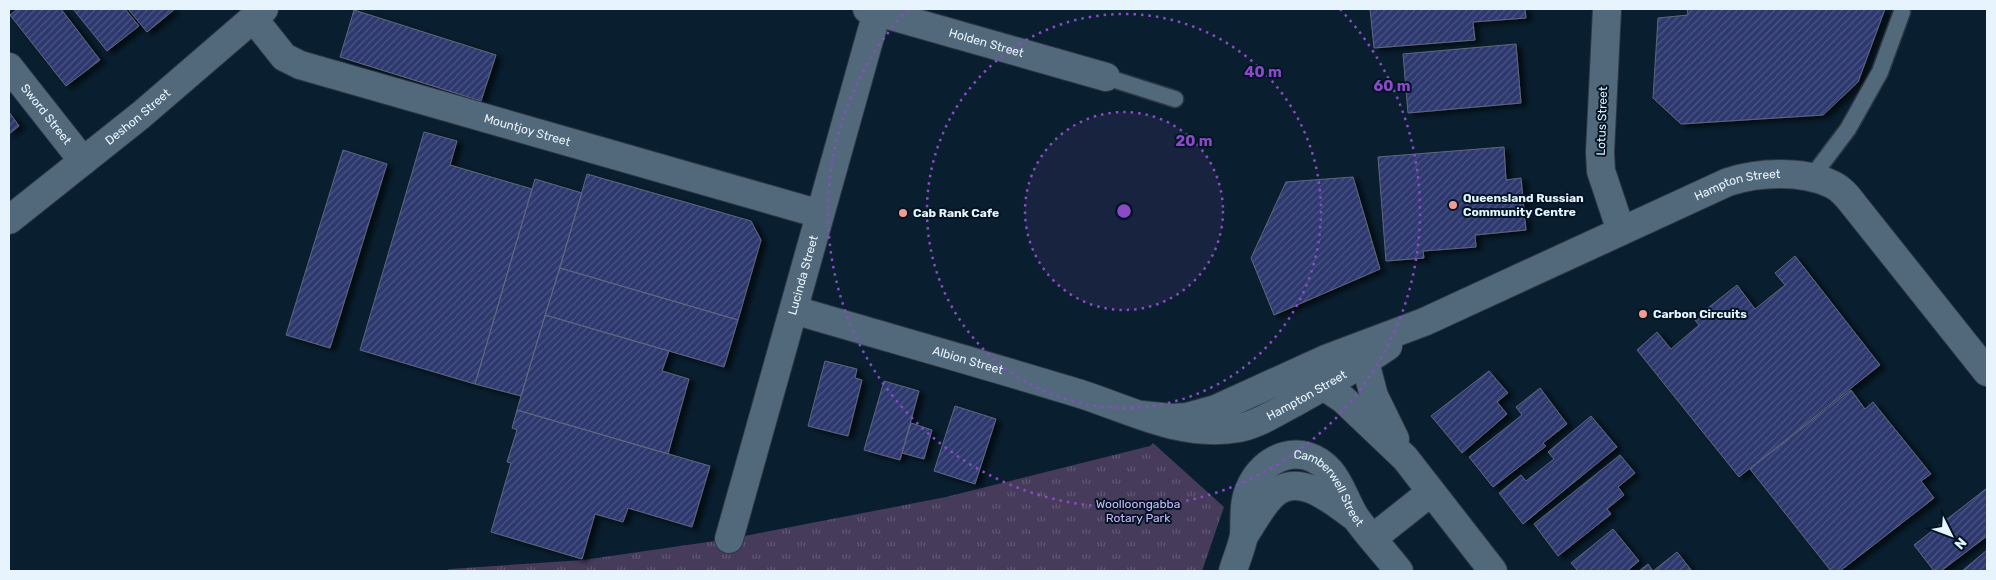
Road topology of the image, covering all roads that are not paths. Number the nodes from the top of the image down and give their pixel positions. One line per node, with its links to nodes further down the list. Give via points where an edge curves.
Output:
1 (1607, 9): 12 (street, Lotus Street, via 1601,171)
2 (872, 10): 6 (street, Holden Street); 10 (street, Lucinda Street)
3 (1902, 12): 9 (lane, via 1880,72 1848,129)
4 (259, 13): 8 (street, Deshon Street); 10 (street, Mountjoy Street, via 284,57 300,65)
5 (9, 67): 8 (street, Sword Street)
6 (1106, 77): 7 (lane)
7 (1175, 99)
8 (83, 161): 11 (street, Deshon Street)
9 (1811, 178): 12 (street, Hampton Street, via 1776,174 1738,178); 16 (street, Hampton Street, via 1832,184 1848,198)
10 (820, 214): 13 (street, Lucinda Street)
11 (9, 220)
12 (1621, 231): 14 (street, Hampton Street)
13 (794, 310): 18 (street, Albion Street, via 1073,392 1142,416); 22 (street, Lucinda Street)
14 (1424, 322): 15 (street, Hampton Street); 18 (street, Hampton Street, via 1328,358 1207,412)
15 (1365, 362): 17 (street, Hampton Street); 19 (street, via 1374,396)
16 (1987, 372)
17 (1322, 387): 18 (street, Hampton Street, via 1242,428 1214,431); 19 (street, via 1343,399)
18 (1174, 422)
19 (1405, 458): 20 (street)
20 (1431, 492): 21 (street); 25 (street)
21 (1365, 528): 23 (street, Camberwell Street, via 1322,463 1307,457 1286,455 1266,465 1253,481 1245,504 1243,537); 24 (street, Camberwell Street)
22 (729, 539)
23 (1233, 571)
24 (1399, 571)
25 (1494, 571)

